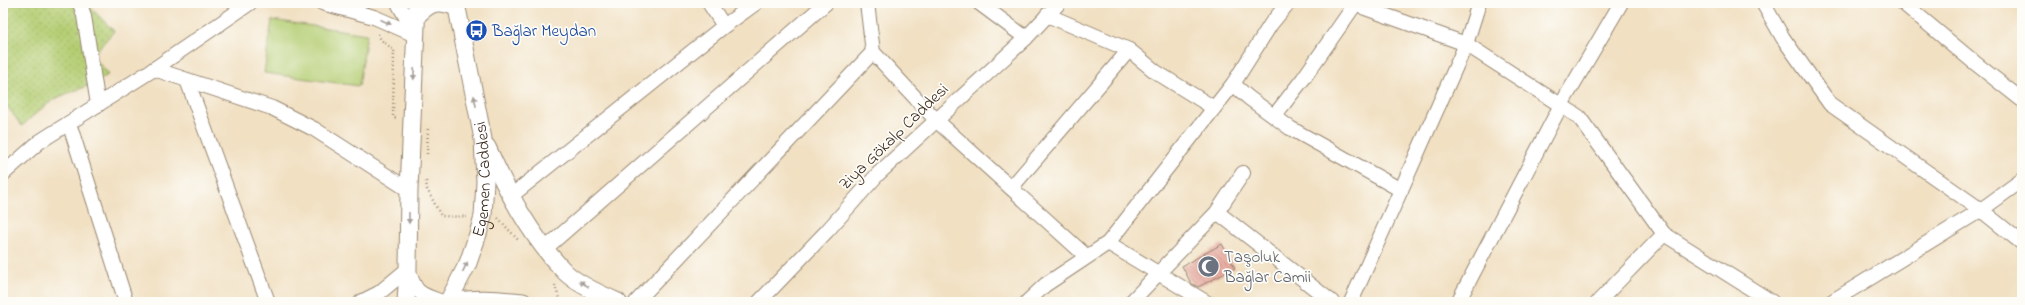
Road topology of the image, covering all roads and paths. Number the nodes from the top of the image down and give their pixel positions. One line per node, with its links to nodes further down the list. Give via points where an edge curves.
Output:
1 (80, 3): 31 (street)
2 (250, 3): 27 (street)
3 (322, 3): 20 (street, one-way to 20, via 374,17)
4 (398, 3): 20 (street)
5 (709, 3): 21 (street)
6 (756, 3): 21 (street)
7 (826, 3): 55 (street)
8 (867, 3): 26 (street)
9 (1059, 3): 19 (street, Ziya Gökalp Caddesi)
10 (1288, 3): 29 (street, via 1271,24)
11 (1356, 3): 34 (street)
12 (1359, 3): 24 (street, via 1365,8)
13 (1479, 3): 24 (street)
14 (1621, 3): 32 (street)
15 (1763, 3): 49 (street, via 1783,38 1830,104)
16 (1903, 3): 30 (street)
17 (983, 4): 23 (street)
18 (457, 6): 20 (street, via 435,4 424,10); 39 (main road, Egemen Caddesi, one-way to 18)
19 (1047, 15): 23 (street, Ziya Gökalp Caddesi); 25 (street)
20 (416, 19): 46 (main road, one-way to 46)
21 (724, 26): 48 (street)
22 (377, 29): 35 (path, via 381,40 394,50 393,117)
23 (1026, 38): 36 (street, Ziya Gökalp Caddesi)
24 (1466, 44): 32 (street); 47 (street)
25 (1129, 50): 33 (street, via 1156,72); 45 (street)
26 (873, 52): 36 (street); 70 (street)
27 (154, 69): 28 (street); 31 (street)
28 (187, 80): 46 (street, via 272,108 314,129); 61 (street)
29 (1233, 84): 33 (street); 34 (street)
30 (2022, 100)
31 (98, 105): 37 (street)
32 (1561, 105): 52 (street, via 1579,117); 77 (street)
33 (1214, 108): 53 (street)
34 (1275, 115): 47 (street, via 1290,128)
35 (401, 120)
36 (936, 120): 45 (street); 71 (street, Ziya Gökalp Caddesi, via 878,174 827,232)
37 (69, 123): 43 (street, via 39,142); 60 (street)
38 (426, 123): 40 (path, via 429,128)
39 (483, 139): 48 (main road); 65 (main road, Egemen Caddesi, one-way to 39, via 468,263 483,216)
40 (427, 158)
41 (426, 173): 51 (path, via 427,189 441,216)
42 (1243, 173): 50 (street)
43 (3, 174)
44 (2022, 180): 49 (street)
45 (1011, 188): 56 (street)
46 (409, 190): 57 (main road, one-way to 57)
47 (1401, 190): 76 (street)
48 (511, 196): 55 (main road, via 527,225)
49 (1981, 210): 54 (street); 80 (street)
50 (1217, 212): 58 (street); 75 (street)
51 (473, 216)
52 (1664, 234): 78 (street); 79 (street)
53 (1108, 243): 56 (street); 58 (street)
54 (2022, 243)
55 (546, 248): 69 (main road, one-way to 55, via 566,273)
56 (1086, 256): 72 (street, via 1045,285)
57 (408, 269): 62 (street, via 379,293); 63 (main road); 64 (street, via 414,288 422,295)
58 (1157, 274): 73 (street); 74 (street)
59 (560, 298): 68 (path)
60 (126, 302)
61 (268, 302)
62 (361, 302)
63 (406, 302)
64 (442, 302)
65 (448, 302)
66 (454, 302): 67 (main road, via 486,299)
67 (522, 302)
68 (560, 302)
69 (618, 302)
70 (636, 302)
71 (759, 302)
72 (1027, 302)
73 (1131, 302)
74 (1206, 302)
75 (1332, 302)
76 (1351, 302)
77 (1458, 302)
78 (1598, 302)
79 (1772, 302)
80 (1831, 302)

